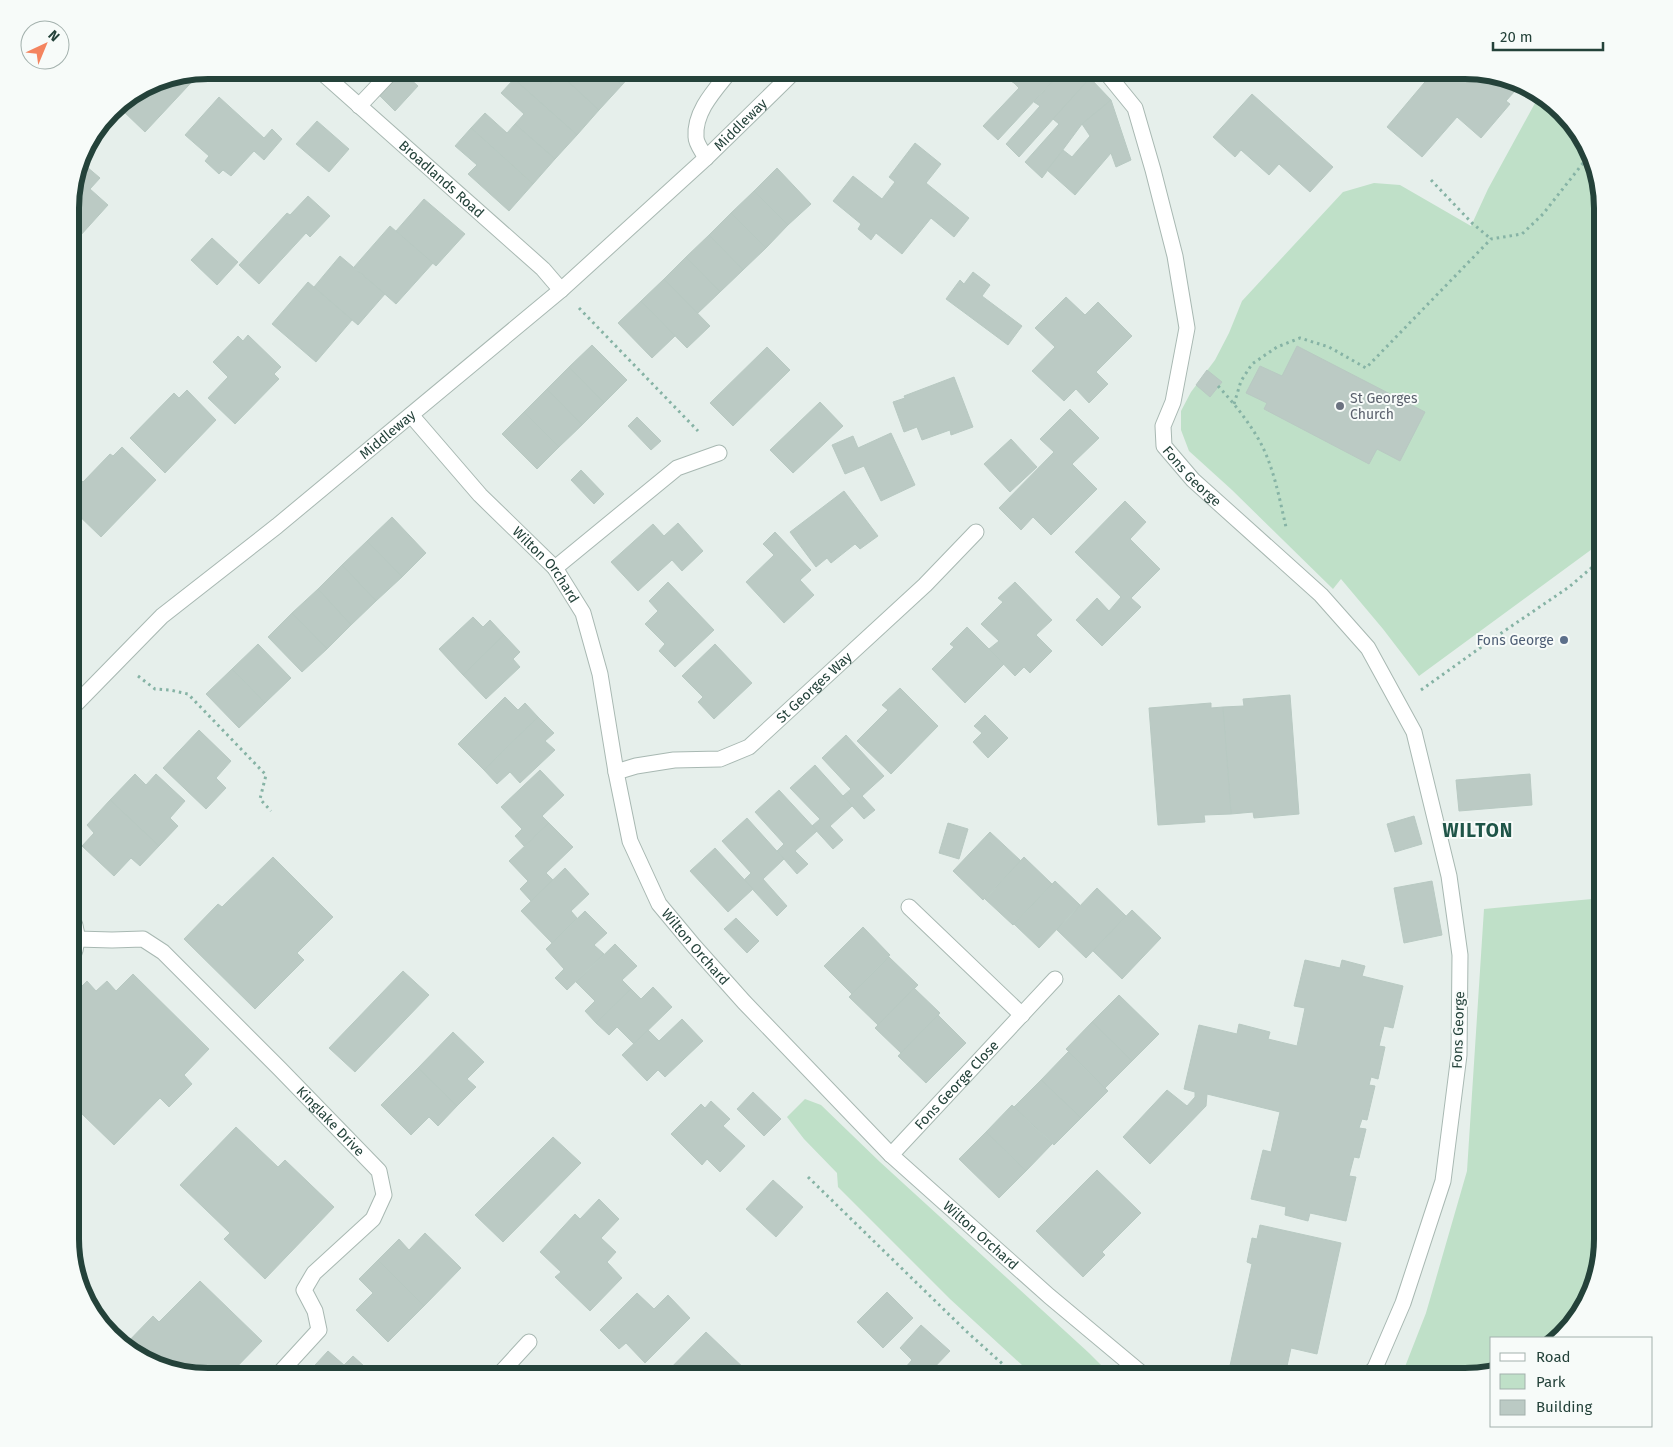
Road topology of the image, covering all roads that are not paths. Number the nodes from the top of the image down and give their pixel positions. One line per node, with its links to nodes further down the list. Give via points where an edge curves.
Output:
1 (329, 79): 6 (street, Broadlands Road)
2 (384, 79): 6 (street)
3 (724, 79): 7 (street, Middleway, via 698,117 695,139)
4 (787, 79): 7 (street, Middleway)
5 (1111, 79): 24 (street, Fons George, via 1135,108 1176,256 1187,328 1173,402 1163,426 1164,446 1193,480 1321,595 1368,648 1414,732 1449,876 1460,955 1459,1055 1443,1181 1403,1303)
6 (359, 106): 8 (street, Broadlands Road, via 543,269)
7 (706, 158): 8 (street, Middleway)
8 (562, 290): 9 (street, Middleway)
9 (411, 415): 12 (street, Wilton Orchard, via 480,495); 13 (street, Middleway, via 162,616)
10 (719, 454): 12 (street, via 677,468)
11 (976, 532): 14 (street, St Georges Way, via 925,584 749,747 720,759 674,760)
12 (555, 568): 14 (street, Wilton Orchard, via 583,613 600,674)
13 (79, 701)
14 (616, 772): 19 (street, Wilton Orchard, via 630,841 659,904 744,1002)
15 (909, 907): 18 (street)
16 (79, 939): 21 (street, Kinglake Drive, via 143,939 163,952 379,1171 384,1195 373,1219 314,1273 304,1290 315,1311 319,1330)
17 (1055, 979): 18 (street, Fons George Close)
18 (1022, 1015): 19 (street, Fons George Close)
19 (891, 1155): 23 (street, Wilton Orchard)
20 (529, 1342): 22 (street)
21 (284, 1368)
22 (505, 1368)
23 (1135, 1368)
24 (1375, 1368)

